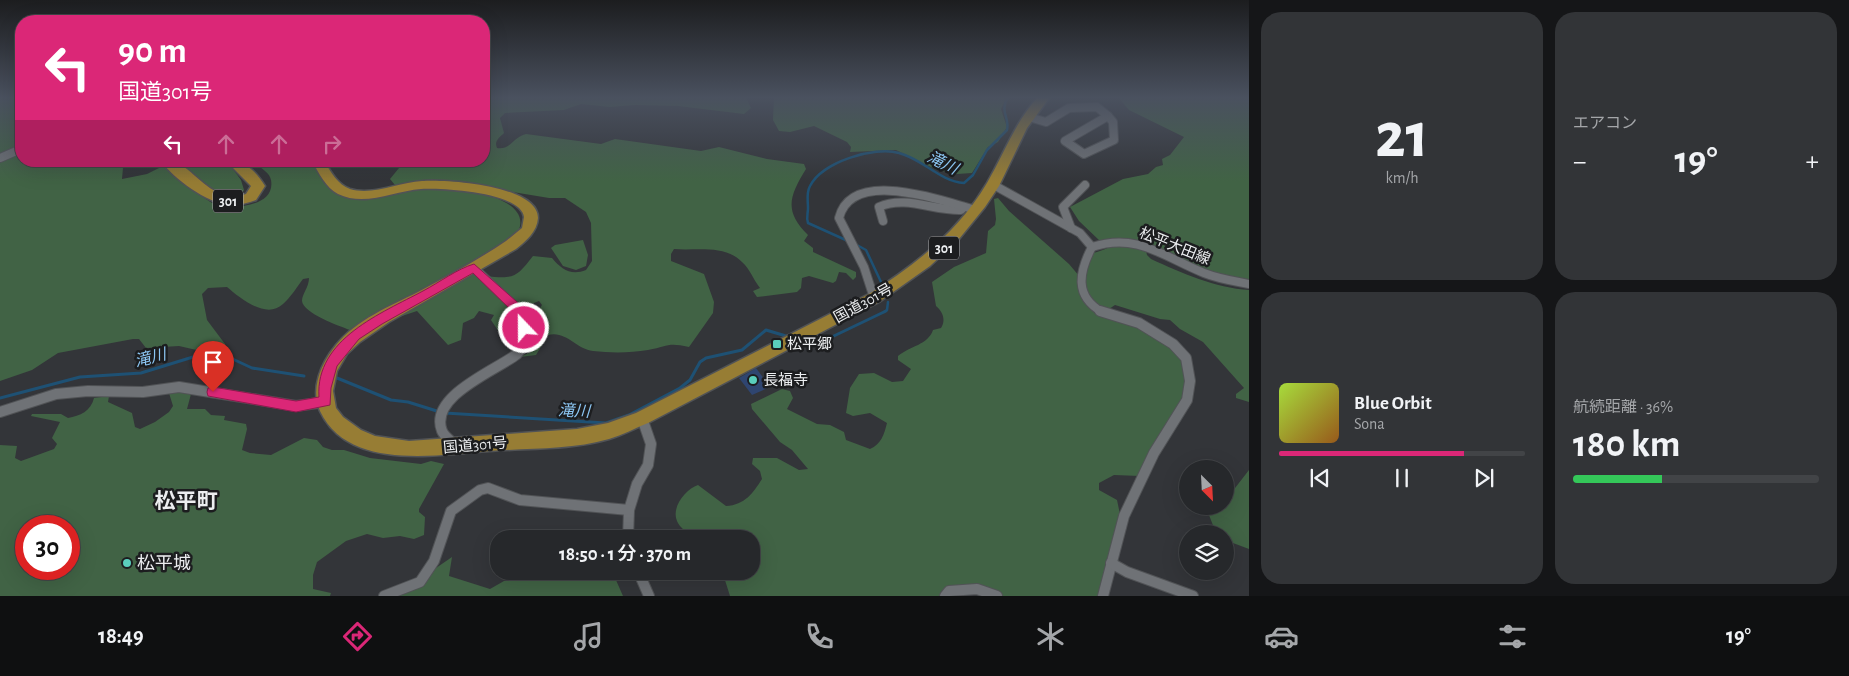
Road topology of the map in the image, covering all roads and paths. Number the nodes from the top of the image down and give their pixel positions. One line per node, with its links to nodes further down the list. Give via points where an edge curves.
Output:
1 (1025, 125): 9 (highway, 国道301号 / 301)
2 (1092, 125): 3 (street, via 1065,142 1084,154 1112,141)
3 (1114, 125)
4 (15, 152): 5 (street)
5 (0, 158)
6 (175, 167): 7 (highway, 301, via 206,192 231,202 251,197 258,186)
7 (240, 167)
8 (322, 167): 15 (highway, via 332,182 349,193 365,194 441,184 494,192 521,202 530,212 531,223 525,233)
9 (992, 184): 11 (highway, 国道301号 / 301); 13 (street)
10 (1085, 185): 13 (street, via 1063,207)
11 (970, 209): 12 (street, via 951,212 914,204 884,204 879,207); 17 (highway, 国道301号 / 301, via 958,234 936,255 909,277); 17 (street, via 927,198 873,190 852,196 839,218 864,267)
12 (883, 221)
13 (1071, 228): 14 (street)
14 (1092, 247): 16 (street, 松平大田線, via 1106,241 1130,242 1205,274); 24 (street, via 1084,261 1080,284 1086,299 1102,312 1133,321 1169,342 1188,364 1191,387 1184,407 1171,424 1129,504 1116,537)
15 (474, 268): 18 (highway, via 355,336 332,364 324,388); 21 (street, via 522,314 526,334 518,353 455,393 439,422 442,432)
16 (1249, 284)
17 (874, 298): 20 (highway, 国道301号 / 301)
18 (326, 402): 19 (street, via 296,406 179,386 142,392 56,394); 21 (highway, 国道301号 / 301, via 334,420 357,438 390,447)
19 (0, 412)
20 (642, 418): 21 (highway, 国道301号 / 301, via 593,435); 22 (street, via 651,444 648,465)
21 (458, 447)
22 (628, 510): 23 (street); 26 (street, via 520,500 488,488 480,490 451,511 434,560 420,582)
23 (628, 530)
24 (1111, 562): 30 (street); 31 (street, via 1127,572)
25 (642, 580): 27 (street)
26 (384, 596)
27 (649, 596)
28 (945, 596): 29 (street, via 949,591 977,589)
29 (997, 596)
30 (1103, 596)
31 (1193, 596)

